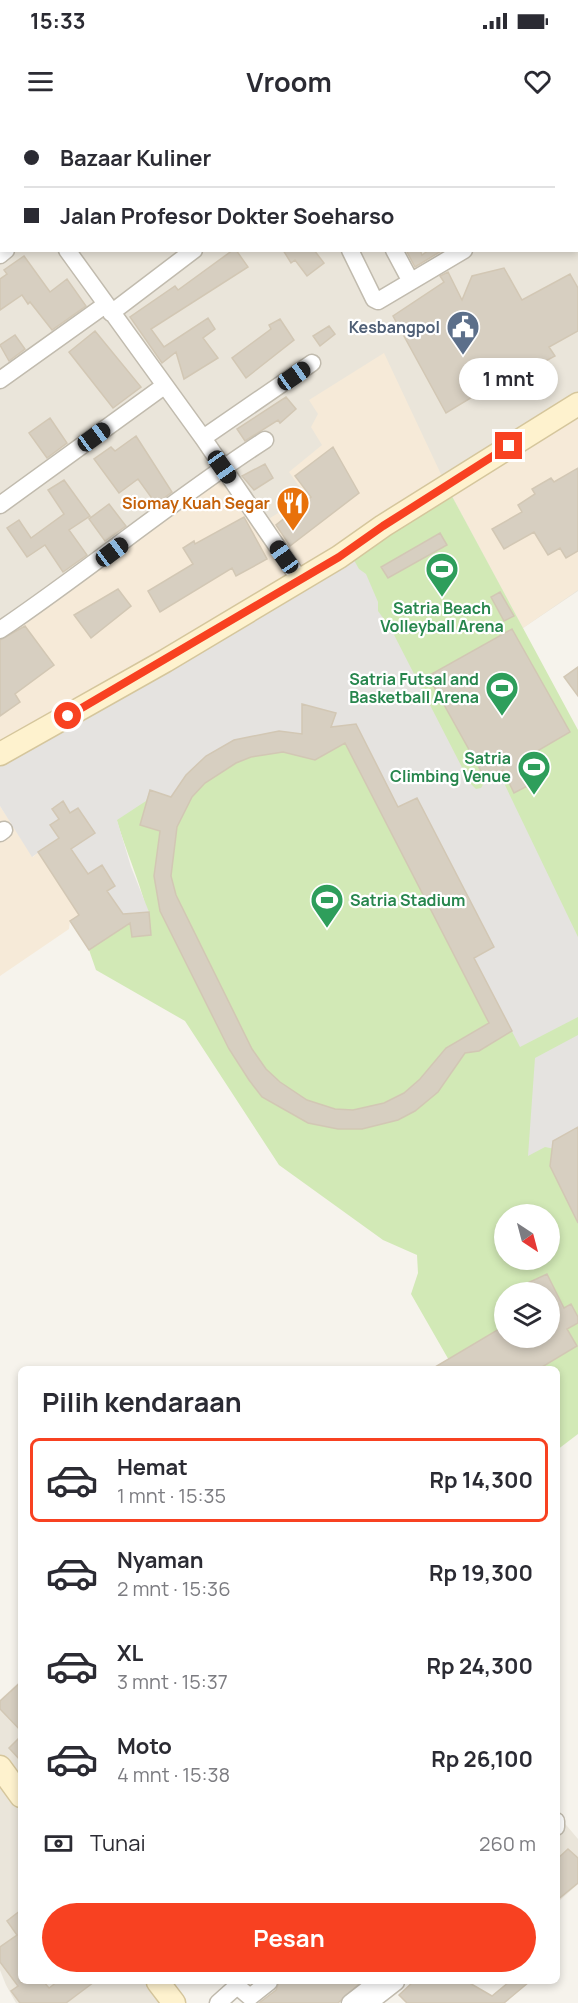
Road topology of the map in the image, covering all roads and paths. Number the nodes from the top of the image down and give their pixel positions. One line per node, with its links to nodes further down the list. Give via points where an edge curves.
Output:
1 (68, 252): 7 (street)
2 (191, 252): 7 (street)
3 (351, 252): 6 (street, via 376,300)
4 (395, 252): 6 (street)
5 (460, 252): 6 (street)
6 (410, 280)
7 (108, 309): 9 (street); 10 (street)
8 (312, 363): 12 (street)
9 (0, 380)
10 (164, 386): 12 (street); 15 (street)
11 (578, 404): 16 (street)
12 (203, 438): 14 (street)
13 (265, 440): 14 (street)
14 (222, 467): 16 (street); 17 (street, via 73,581)
15 (0, 505)
16 (300, 580): 18 (street, via 165,661)
17 (0, 630)
18 (2, 747)
19 (0, 1767): 20 (street)
20 (18, 1792)
21 (160, 1984): 25 (street)
22 (266, 1984): 26 (street, via 250,1997 237,1986)
23 (385, 1984): 27 (street)
24 (387, 1984): 28 (street)
25 (174, 2003)
26 (218, 2003)
27 (350, 2003)
28 (369, 2003)

